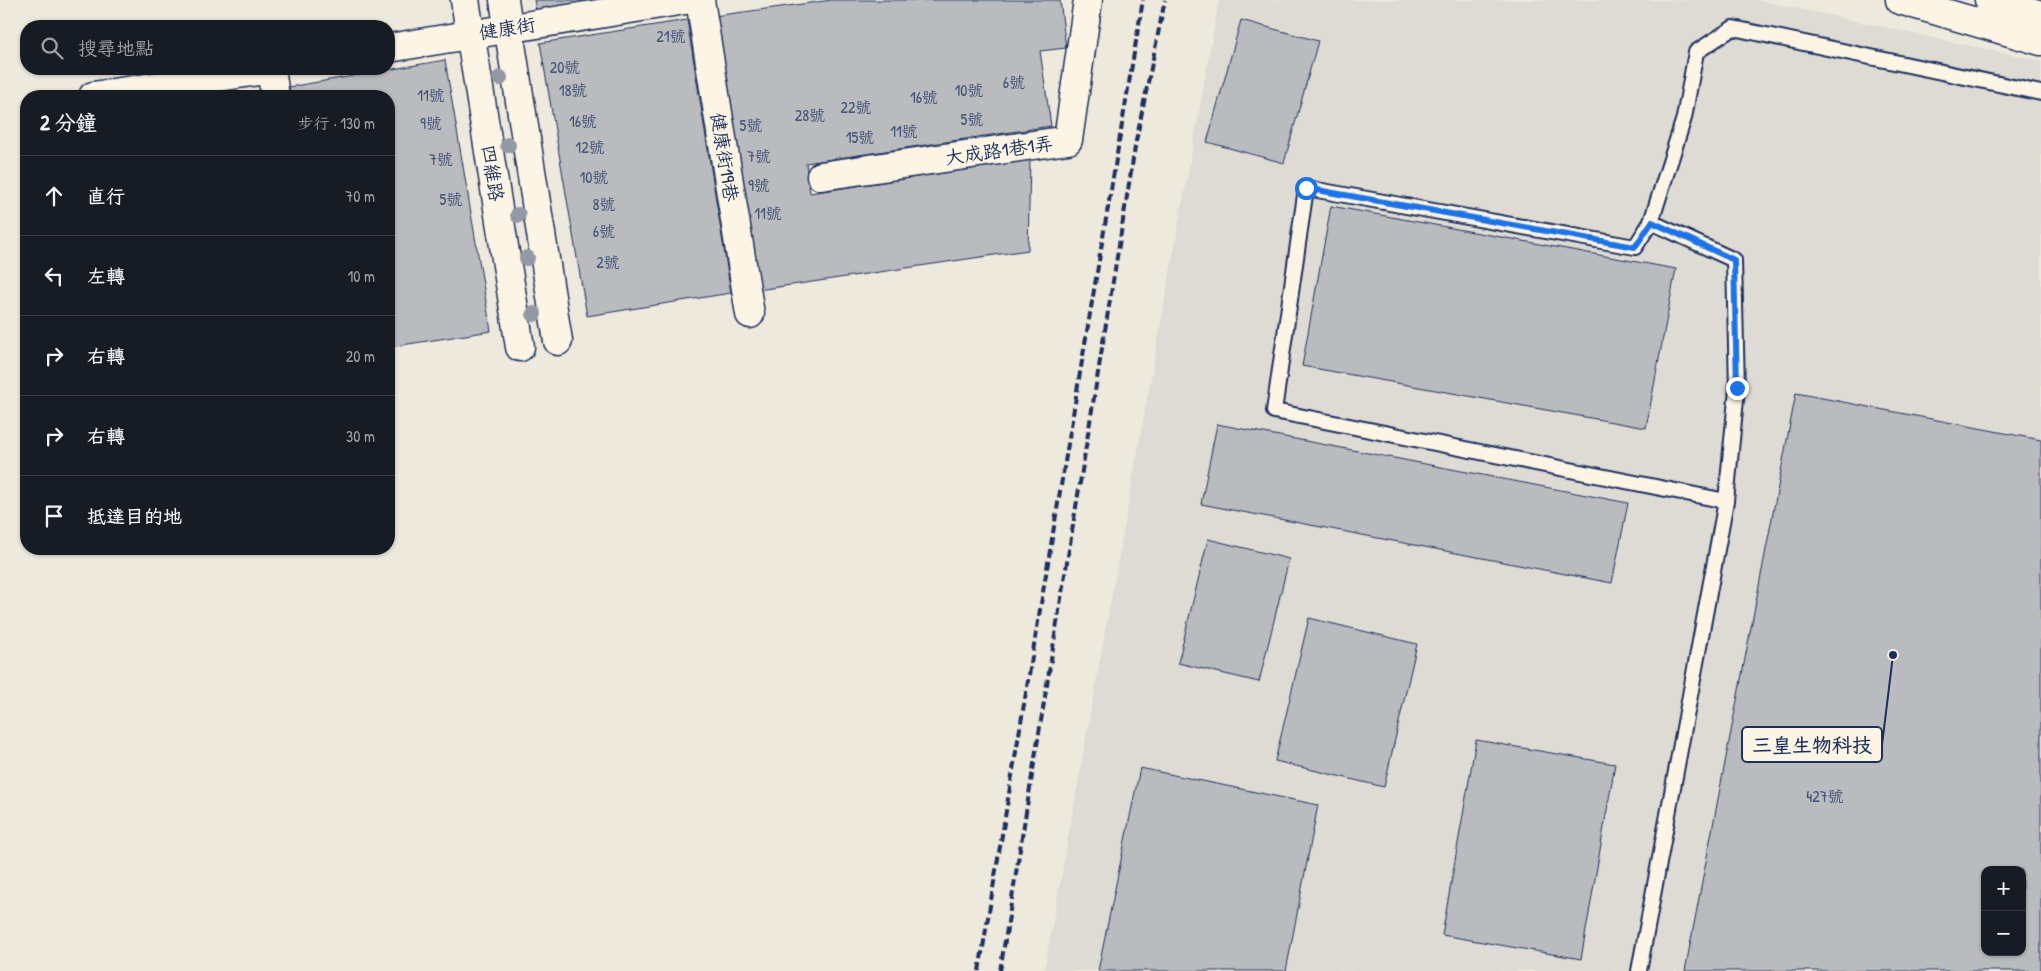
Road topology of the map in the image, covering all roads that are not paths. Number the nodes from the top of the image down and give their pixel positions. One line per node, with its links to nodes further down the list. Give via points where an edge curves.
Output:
1 (465, 0): 10 (street, 四維路)
2 (504, 0): 9 (street, 四維路)
3 (685, 0): 9 (street, 健康街)
4 (700, 0): 20 (street, 健康街19巷)
5 (1088, 0): 18 (street, 大成路1巷1弄, via 1068,140)
6 (1900, 0): 11 (street)
7 (1988, 0): 8 (street)
8 (2041, 15)
9 (508, 28): 10 (street, 健康街); 21 (street, 四維路)
10 (470, 34): 12 (street, 健康街); 22 (street, 四維路)
11 (2041, 41)
12 (395, 47)
13 (231, 75): 15 (street)
14 (272, 75): 16 (street)
15 (133, 90)
16 (274, 90)
17 (2041, 93): 19 (lane, via 1733,28 1696,52 1684,118)
18 (821, 176)
19 (1652, 222): 23 (lane, via 1734,260 1737,388); 23 (lane, via 1635,247 1306,188 1274,411)
20 (750, 314)
21 (558, 341)
22 (520, 347)
23 (1726, 501): 24 (lane)
24 (1638, 971)

